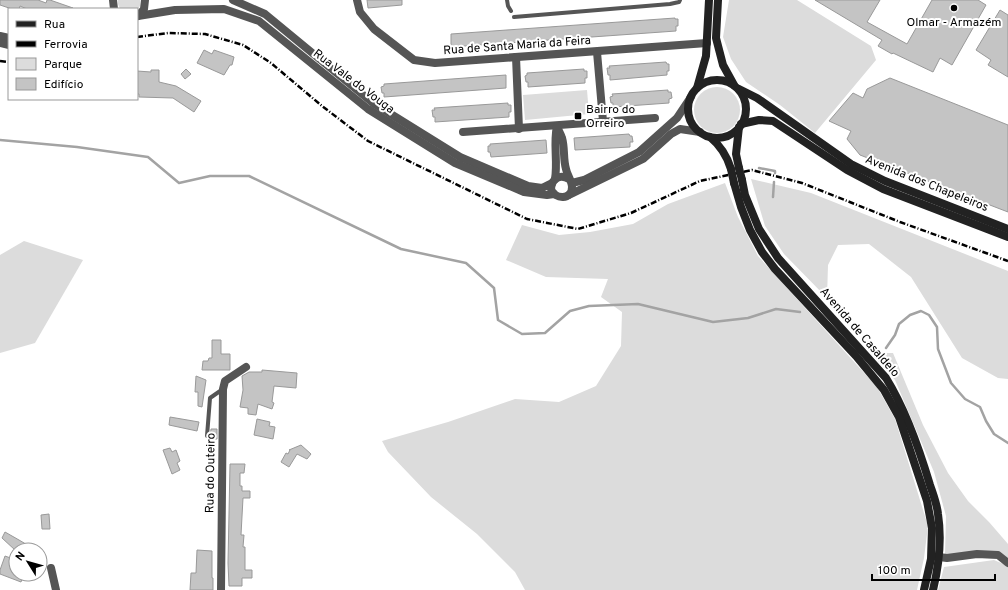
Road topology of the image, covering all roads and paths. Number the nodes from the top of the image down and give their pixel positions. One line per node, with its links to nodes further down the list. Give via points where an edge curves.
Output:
1 (145, 0): 9 (street, Rua Vale do Vouga, via 144,9)
2 (233, 0): 25 (street, Rua Vale do Vouga, via 264,14 373,103 460,157 528,186 542,188)
3 (357, 0): 13 (street, Rua de Santa Maria da Feira, via 360,12 374,29 414,60 435,63)
4 (508, 0): 8 (lane)
5 (680, 0): 10 (lane, via 670,4)
6 (709, 0): 11 (street, Rua Vale do Vouga)
7 (718, 0): 15 (street, via 716,38 723,65)
8 (510, 11)
9 (138, 16): 28 (street, Rua Vale do Vouga, via 175,10 224,9 259,21 368,109 455,164 524,192)
10 (514, 17)
11 (707, 43): 12 (street, Rua de Santa Maria da Feira); 14 (street, Rua Vale do Vouga, via 704,69)
12 (597, 52): 13 (street, Rua de Santa Maria da Feira); 18 (street)
13 (516, 57): 21 (street)
14 (697, 88): 15 (street, via 719,80); 16 (street, Rua Vale do Vouga)
15 (736, 88): 20 (street, via 744,97 746,106); 30 (street, Avenida dos Chapeleiros, via 757,98 851,164 885,181)
16 (691, 97): 23 (street, via 691,120); 26 (street, Rua Vale do Vouga, via 677,118 639,152 584,180)
17 (655, 118): 18 (street)
18 (603, 121): 19 (street)
19 (557, 126): 21 (street); 25 (street, via 554,137 557,169); 26 (street, via 562,137 565,168)
20 (740, 126): 24 (street, Rua Vale do Vouga, via 722,137); 27 (street, Avenida de Casaldelo, bridge, via 736,154); 31 (street, Avenida dos Chapeleiros, via 759,120 773,121 847,170 883,189)
21 (519, 129): 22 (street)
22 (463, 132)
23 (700, 132): 24 (street, Rua Vale do Vouga); 29 (street, Rua Vale do Vouga, via 675,132 643,159)
24 (709, 136): 27 (street, Avenida de Casaldelo, bridge, via 728,158)
25 (553, 181): 26 (street, Rua Vale do Vouga, via 562,176); 28 (street)
26 (570, 181): 29 (street, via 572,188)
27 (738, 182): 35 (street, Avenida de Casaldelo, via 759,229 778,258 886,378 897,396 927,474 938,513); 40 (street, Avenida de Casaldelo, via 741,207 762,252 856,356 884,390 899,417 927,501 932,528 931,559)
28 (554, 194): 29 (street, Rua Vale do Vouga, via 560,197)
29 (569, 195)
30 (1008, 229)
31 (1008, 237)
32 (246, 367): 33 (street, via 225,382)
33 (223, 389): 34 (lane, via 210,398); 39 (street, Rua do Outeiro)
34 (207, 436)
35 (939, 557): 36 (street, via 998,555); 41 (street, Avenida de Casaldelo)
36 (1008, 563)
37 (50, 568): 38 (street)
38 (56, 590)
39 (221, 590)
40 (924, 590)
41 (933, 590)

